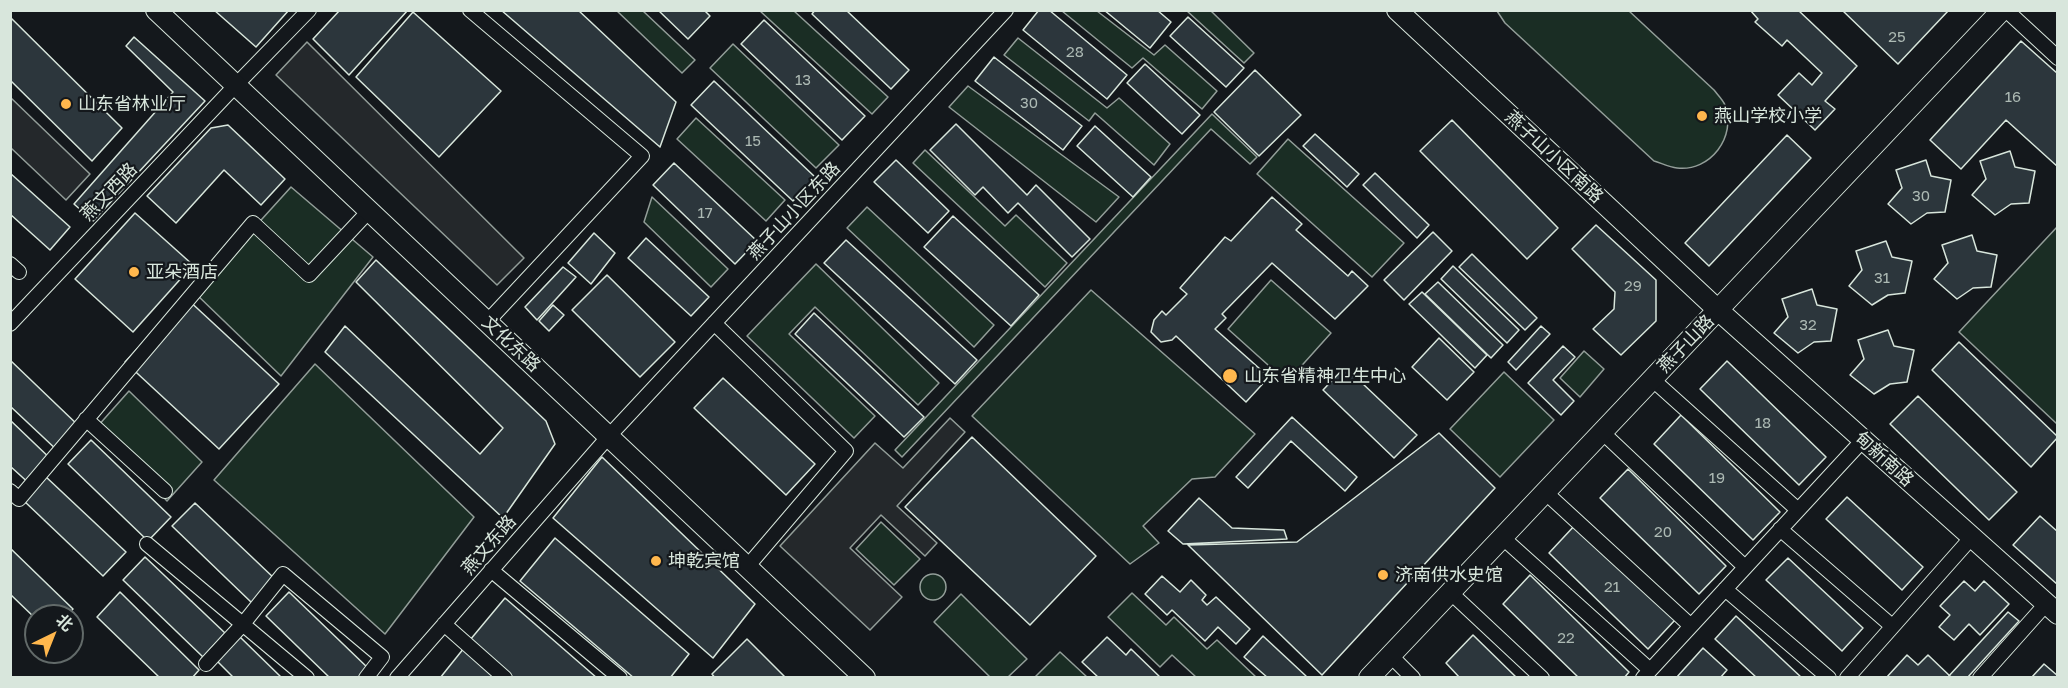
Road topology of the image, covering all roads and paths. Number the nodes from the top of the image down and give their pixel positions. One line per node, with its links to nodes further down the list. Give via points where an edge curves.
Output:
1 (156, 10): 9 (street, 文化东路)
2 (309, 10): 9 (street, 燕文西路)
3 (470, 10): 12 (street, via 642,156)
4 (1006, 10): 13 (street, 燕子山小区东路)
5 (1397, 10): 11 (street, 燕子山小区南路)
6 (1985, 10): 11 (street, 燕子山路)
7 (2004, 10): 8 (street); 11 (street, 燕子山路)
8 (2058, 58)
9 (235, 86): 10 (street, 文化东路); 14 (street, 燕文西路)
10 (369, 211): 12 (street, 文化东路); 16 (street, via 309,275 253,224)
11 (1714, 307): 15 (street, 燕子山路); 19 (street, 甸新南路); 47 (street, 燕子山路)
12 (487, 322): 18 (street, 文化东路)
13 (714, 323): 18 (street, 燕子山小区东路); 28 (street, via 846,451)
14 (10, 324)
15 (1652, 379): 17 (street, 燕子山路); 23 (street)
16 (86, 419): 20 (street, via 19,499); 21 (street)
17 (1602, 432): 22 (street, 燕子山路); 29 (street)
18 (609, 436): 28 (street, 文化东路); 30 (street, 燕文东路)
19 (1863, 440): 23 (street); 26 (street, 甸新南路)
20 (10, 491)
21 (165, 491)
22 (1545, 492): 25 (street, 燕子山路); 36 (street)
23 (1798, 510): 24 (street)
24 (1780, 529): 29 (street); 37 (street)
25 (1502, 537): 32 (street, 燕子山路); 40 (street)
26 (1972, 537): 33 (street, 甸新南路); 37 (street)
27 (147, 544): 34 (street)
28 (747, 567): 46 (street, 文化东路)
29 (1745, 567): 31 (street)
30 (491, 570): 35 (street, 燕文东路); 45 (street)
31 (1725, 589): 36 (street); 51 (street)
32 (1450, 592): 38 (street, 燕子山路); 50 (street)
33 (2052, 609): 53 (street)
34 (243, 624): 39 (street); 42 (street); 43 (street, via 283,574 382,657)
35 (444, 624): 41 (street, 燕文东路); 44 (street)
36 (1691, 626): 40 (street)
37 (1893, 626): 52 (street)
38 (1390, 656): 48 (street, 燕子山路); 49 (street)
39 (206, 664)
40 (1646, 674)
41 (401, 676)
42 (308, 678)
43 (366, 678)
44 (505, 678)
45 (620, 678)
46 (865, 678)
47 (1354, 678)
48 (1369, 678)
49 (1413, 678)
50 (1542, 678)
51 (1829, 678)
52 (1847, 678)
53 (1980, 678)

